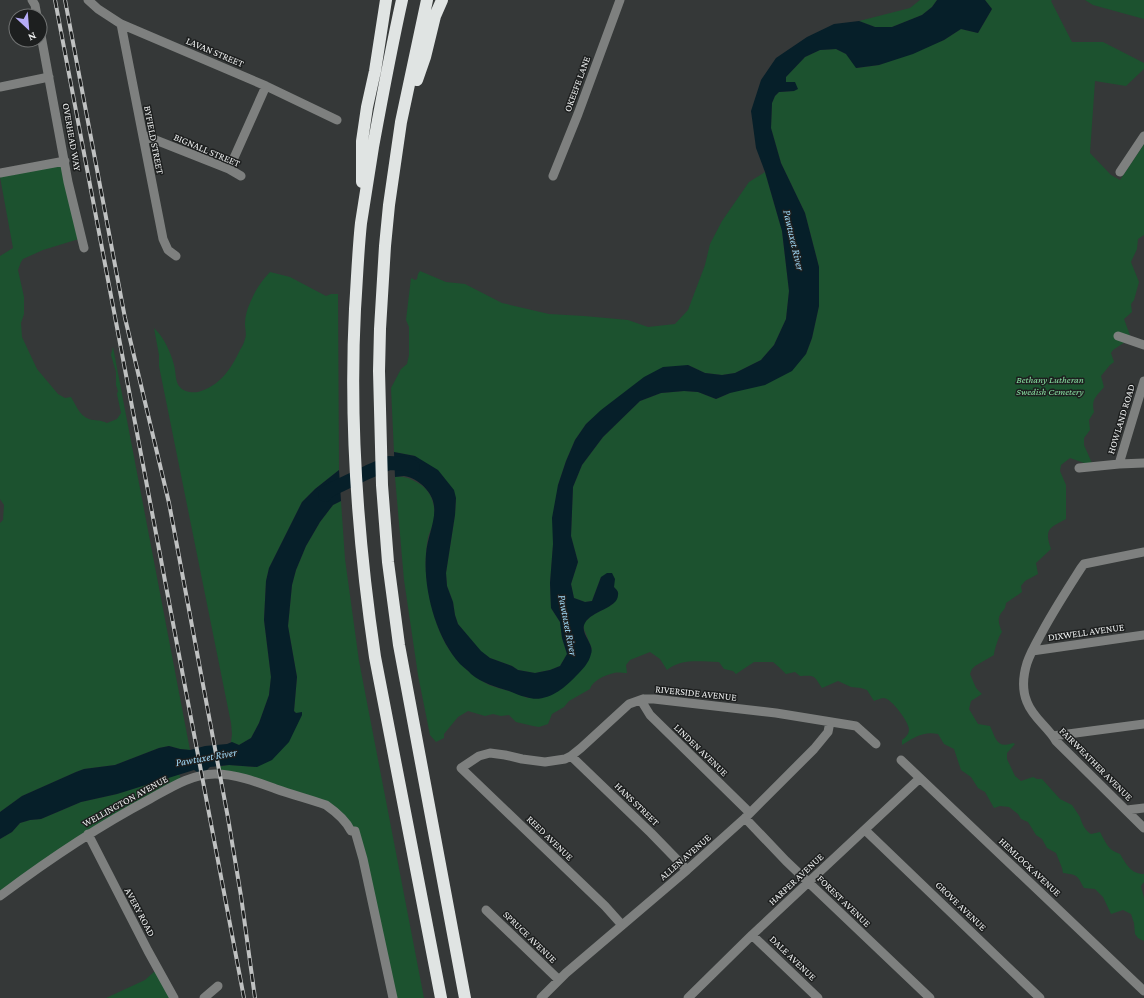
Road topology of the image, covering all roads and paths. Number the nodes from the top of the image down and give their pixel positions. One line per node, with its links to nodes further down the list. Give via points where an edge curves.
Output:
1 (88, 0): 8 (street, LAVAN STREET)
2 (380, 0): 13 (highway)
3 (386, 0): 13 (highway)
4 (402, 0): 24 (highway, via 381,100)
5 (428, 0): 15 (highway)
6 (442, 0): 15 (highway, via 435,16 425,57)
7 (620, 0): 23 (street, OKEEFE LANE)
8 (121, 24): 11 (street, LAVAN STREET); 16 (street, BYFIELD STREET)
9 (43, 48): 10 (street, OVERHEAD WAY)
10 (49, 77): 12 (street); 18 (street, OVERHEAD WAY)
11 (266, 86): 14 (street, LAVAN STREET); 19 (street)
12 (0, 87)
13 (367, 107): 24 (highway, via 362,141)
14 (337, 120)
15 (401, 122): 65 (highway, via 389,205 382,288 379,371 382,485 388,562 399,645)
16 (143, 135): 19 (street, BIGNALL STREET); 26 (street, BYFIELD STREET, via 162,239 168,250)
17 (1144, 136): 21 (street)
18 (65, 161): 20 (street); 25 (street, OVERHEAD WAY)
19 (229, 169): 22 (street, BIGNALL STREET)
20 (0, 172)
21 (1120, 172)
22 (241, 176)
23 (552, 176)
24 (361, 223): 64 (highway, via 354,335 353,419 360,539 375,657)
25 (84, 248)
26 (176, 256)
27 (1118, 336): 28 (street)
28 (1144, 345)
29 (1144, 381): 31 (street, HOWLAND ROAD)
30 (1144, 463): 31 (street)
31 (1119, 464): 32 (street)
32 (1079, 468)
33 (1144, 552): 35 (street, FAIRWEATHER AVENUE, via 1084,564)
34 (1144, 636): 35 (street, DIXWELL AVENUE)
35 (1032, 651): 39 (street, FAIRWEATHER AVENUE, via 1027,664 1024,690 1031,711)
36 (643, 699): 37 (street, RIVERSIDE AVENUE, via 776,713); 41 (street, RIVERSIDE AVENUE, via 629,704); 47 (street, LINDEN AVENUE, via 642,702 650,715)
37 (830, 722): 40 (street, RIVERSIDE AVENUE, via 856,726); 47 (street, ALLEN AVENUE, via 828,732 814,749)
38 (1144, 724): 39 (street)
39 (1053, 736): 46 (street, FAIRWEATHER AVENUE)
40 (876, 744)
41 (571, 756): 43 (street, RIVERSIDE AVENUE, via 546,762 490,753 479,756); 51 (street, HANS STREET)
42 (901, 760): 44 (street, HEMLOCK AVENUE)
43 (461, 768): 55 (street, REED AVENUE)
44 (920, 778): 49 (street, HARPER AVENUE); 59 (street, HEMLOCK AVENUE)
45 (1144, 808): 46 (street)
46 (1127, 810): 48 (street, FAIRWEATHER AVENUE)
47 (748, 815): 51 (street, ALLEN AVENUE); 52 (street, FOREST AVENUE)
48 (1144, 828)
49 (866, 830): 52 (street, HARPER AVENUE); 69 (street, GROVE AVENUE)
50 (88, 834): 53 (street, WELLINGTON AVENUE); 61 (street, AVERY ROAD); 63 (street, WELLINGTON AVENUE, via 196,776 213,774 243,778 326,805 334,810 351,831 355,831)
51 (687, 870): 55 (street, ALLEN AVENUE)
52 (809, 882): 56 (street, HARPER AVENUE); 68 (street, FOREST AVENUE)
53 (0, 896)
54 (486, 910): 57 (street, SPRUCE AVENUE)
55 (622, 925): 57 (street, ALLEN AVENUE)
56 (752, 935): 60 (street, HARPER AVENUE); 67 (street, DALE AVENUE)
57 (559, 980): 66 (street, ALLEN AVENUE)
58 (218, 986): 62 (street)
59 (1144, 991)
60 (694, 996)
61 (174, 998)
62 (204, 998)
63 (393, 998)
64 (441, 998)
65 (465, 998)
66 (541, 998)
67 (818, 998)
68 (930, 998)
69 (1040, 998)

